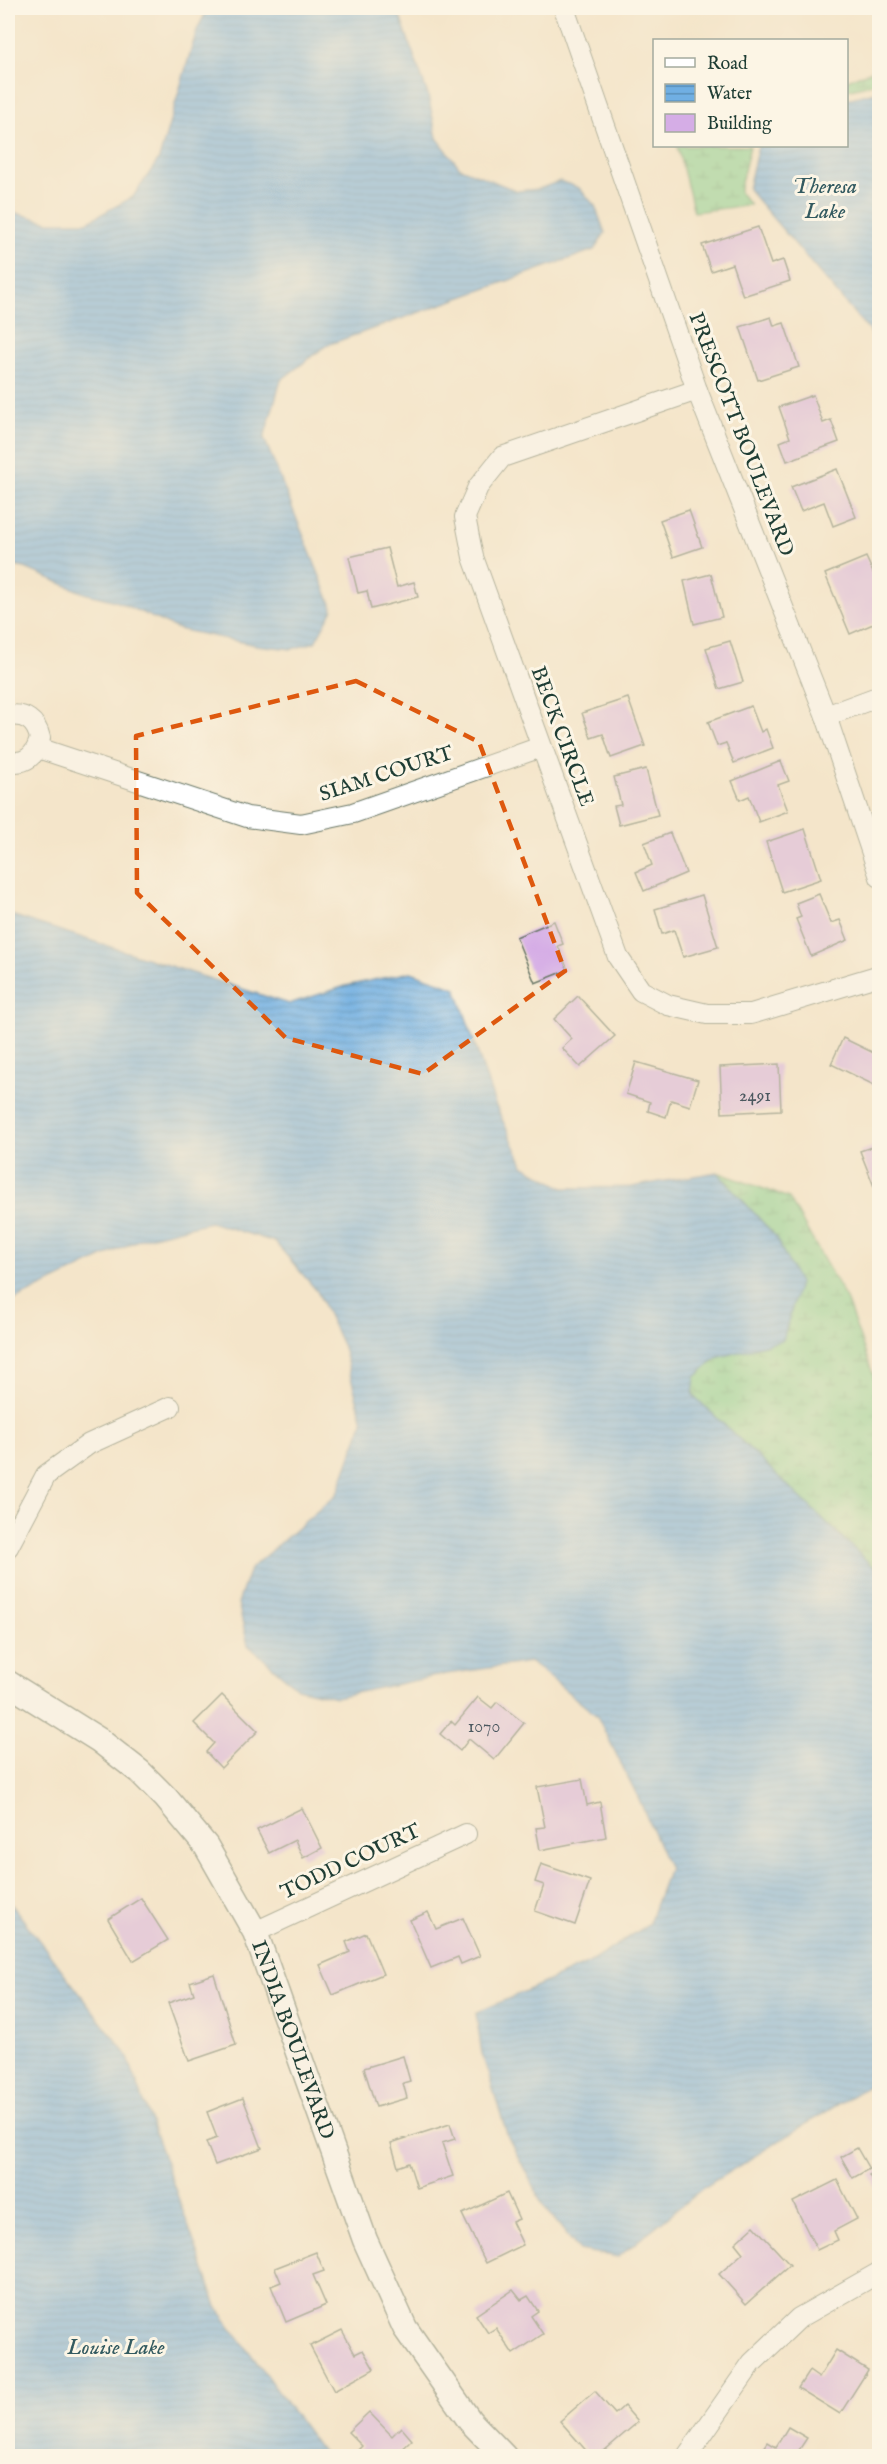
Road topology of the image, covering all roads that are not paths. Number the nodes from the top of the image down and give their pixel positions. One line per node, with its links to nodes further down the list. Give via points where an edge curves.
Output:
1 (566, 8): 2 (street, PRESCOTT BOULEVARD)
2 (697, 390): 5 (street, PRESCOTT BOULEVARD); 6 (street, BECK CIRCLE, via 502,457 478,487 465,517 472,557)
3 (879, 696): 5 (street)
4 (8, 716): 7 (street, via 25,716 33,722 38,729)
5 (826, 716): 9 (street, PRESCOTT BOULEVARD)
6 (541, 747): 7 (street, SIAM COURT, via 353,813 301,824 247,817); 10 (street, BECK CIRCLE, via 618,957 641,991 668,1005 707,1014 751,1014)
7 (38, 748): 8 (street, via 25,761)
8 (8, 761)
9 (879, 877)
10 (879, 975)
11 (170, 1407): 12 (street, via 89,1444 46,1475)
12 (8, 1547)
13 (8, 1683): 15 (street, INDIA BOULEVARD, via 99,1740 166,1798 206,1846)
14 (466, 1834): 15 (street, TODD COURT)
15 (255, 1932): 17 (street, INDIA BOULEVARD, via 365,2240 405,2328 470,2421)
16 (879, 2272): 18 (street, via 799,2318 752,2363)
17 (504, 2457)
18 (687, 2457)

